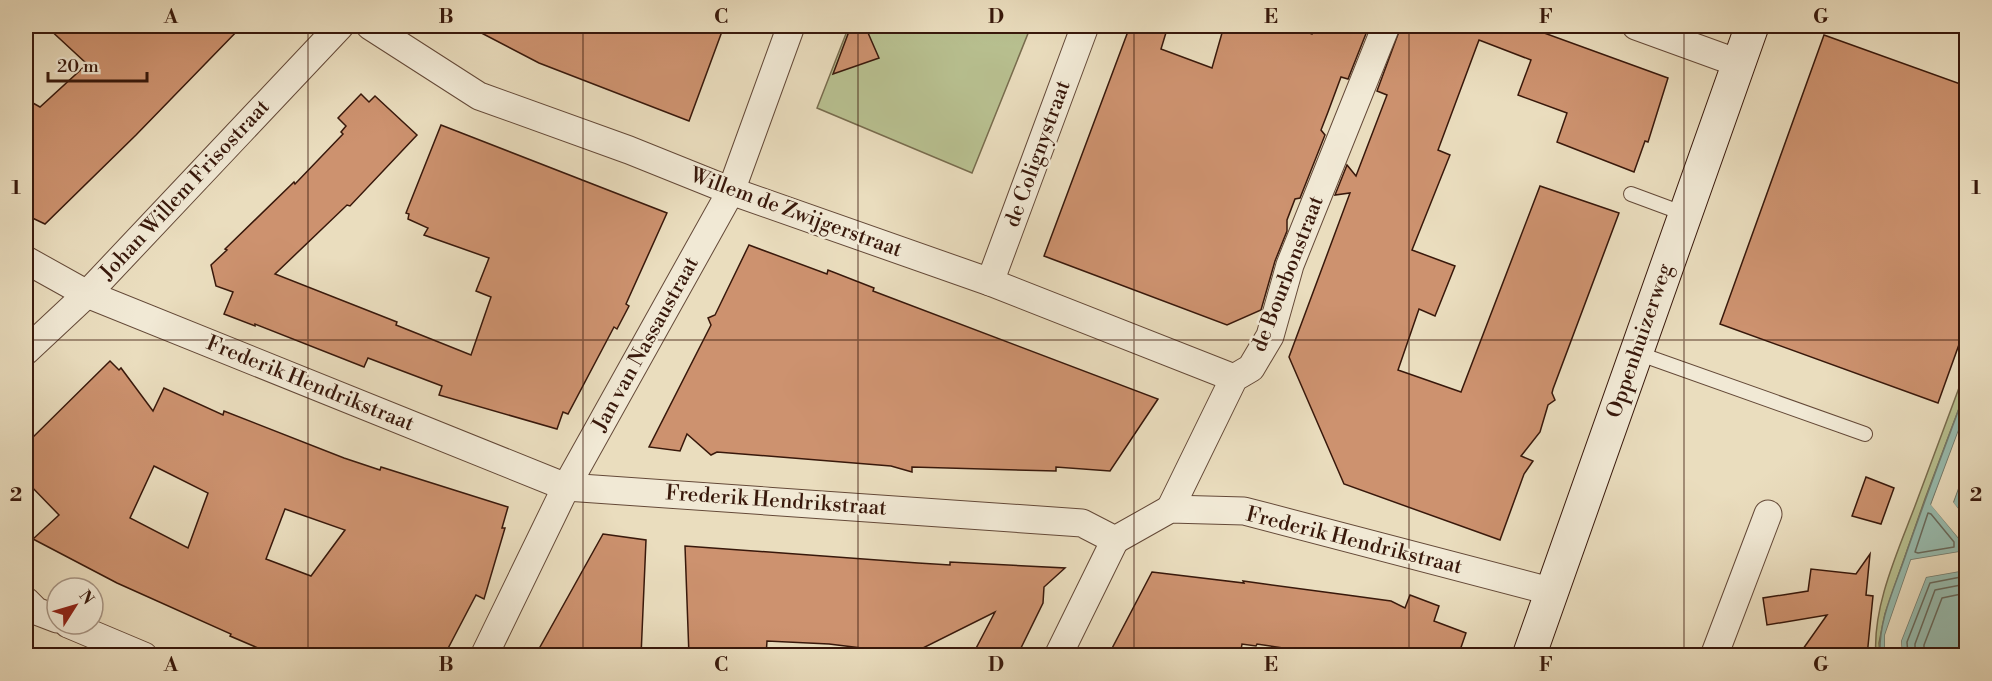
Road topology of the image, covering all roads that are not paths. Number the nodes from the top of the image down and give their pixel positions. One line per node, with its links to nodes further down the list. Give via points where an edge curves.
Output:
1 (340, 26): 14 (street, Johan Willem Frisostraat)
2 (370, 26): 9 (street, Willem de Zwijgerstraat, via 479,96)
3 (791, 26): 9 (street, Jan van Nassaustraat)
4 (1085, 26): 13 (street, de Colignystraat)
5 (1386, 26): 17 (street, de Bourbonstraat, via 1290,265 1270,336 1251,368)
6 (1636, 26): 8 (street)
7 (1752, 26): 8 (main road, Oppenhuizerweg)
8 (1738, 63): 11 (main road, Oppenhuizerweg)
9 (731, 191): 13 (street, Willem de Zwijgerstraat); 19 (street, Jan van Nassaustraat)
10 (1631, 194): 11 (lane)
11 (1685, 214): 16 (main road, Oppenhuizerweg)
12 (26, 260): 14 (street, Frederik Hendrikstraat)
13 (990, 282): 17 (street, Willem de Zwijgerstraat)
14 (87, 294): 15 (street, Johan Willem Frisostraat); 19 (street, Frederik Hendrikstraat)
15 (26, 351)
16 (1636, 353): 18 (lane); 23 (main road, Oppenhuizerweg)
17 (1234, 378): 20 (street, de Bourbonstraat)
18 (1865, 434)
19 (566, 487): 22 (street, Frederik Hendrikstraat, via 1082,524); 28 (street, Jan van Nassaustraat)
20 (1170, 509): 22 (street); 23 (street, Frederik Hendrikstraat, via 1244,511)
21 (1768, 514): 31 (street)
22 (1115, 540): 29 (street)
23 (1550, 591): 30 (main road, Oppenhuizerweg)
24 (26, 601): 25 (street)
25 (45, 614)
26 (96, 636): 27 (street)
27 (144, 656)
28 (484, 656)
29 (1058, 656)
30 (1528, 656)
31 (1714, 656)

